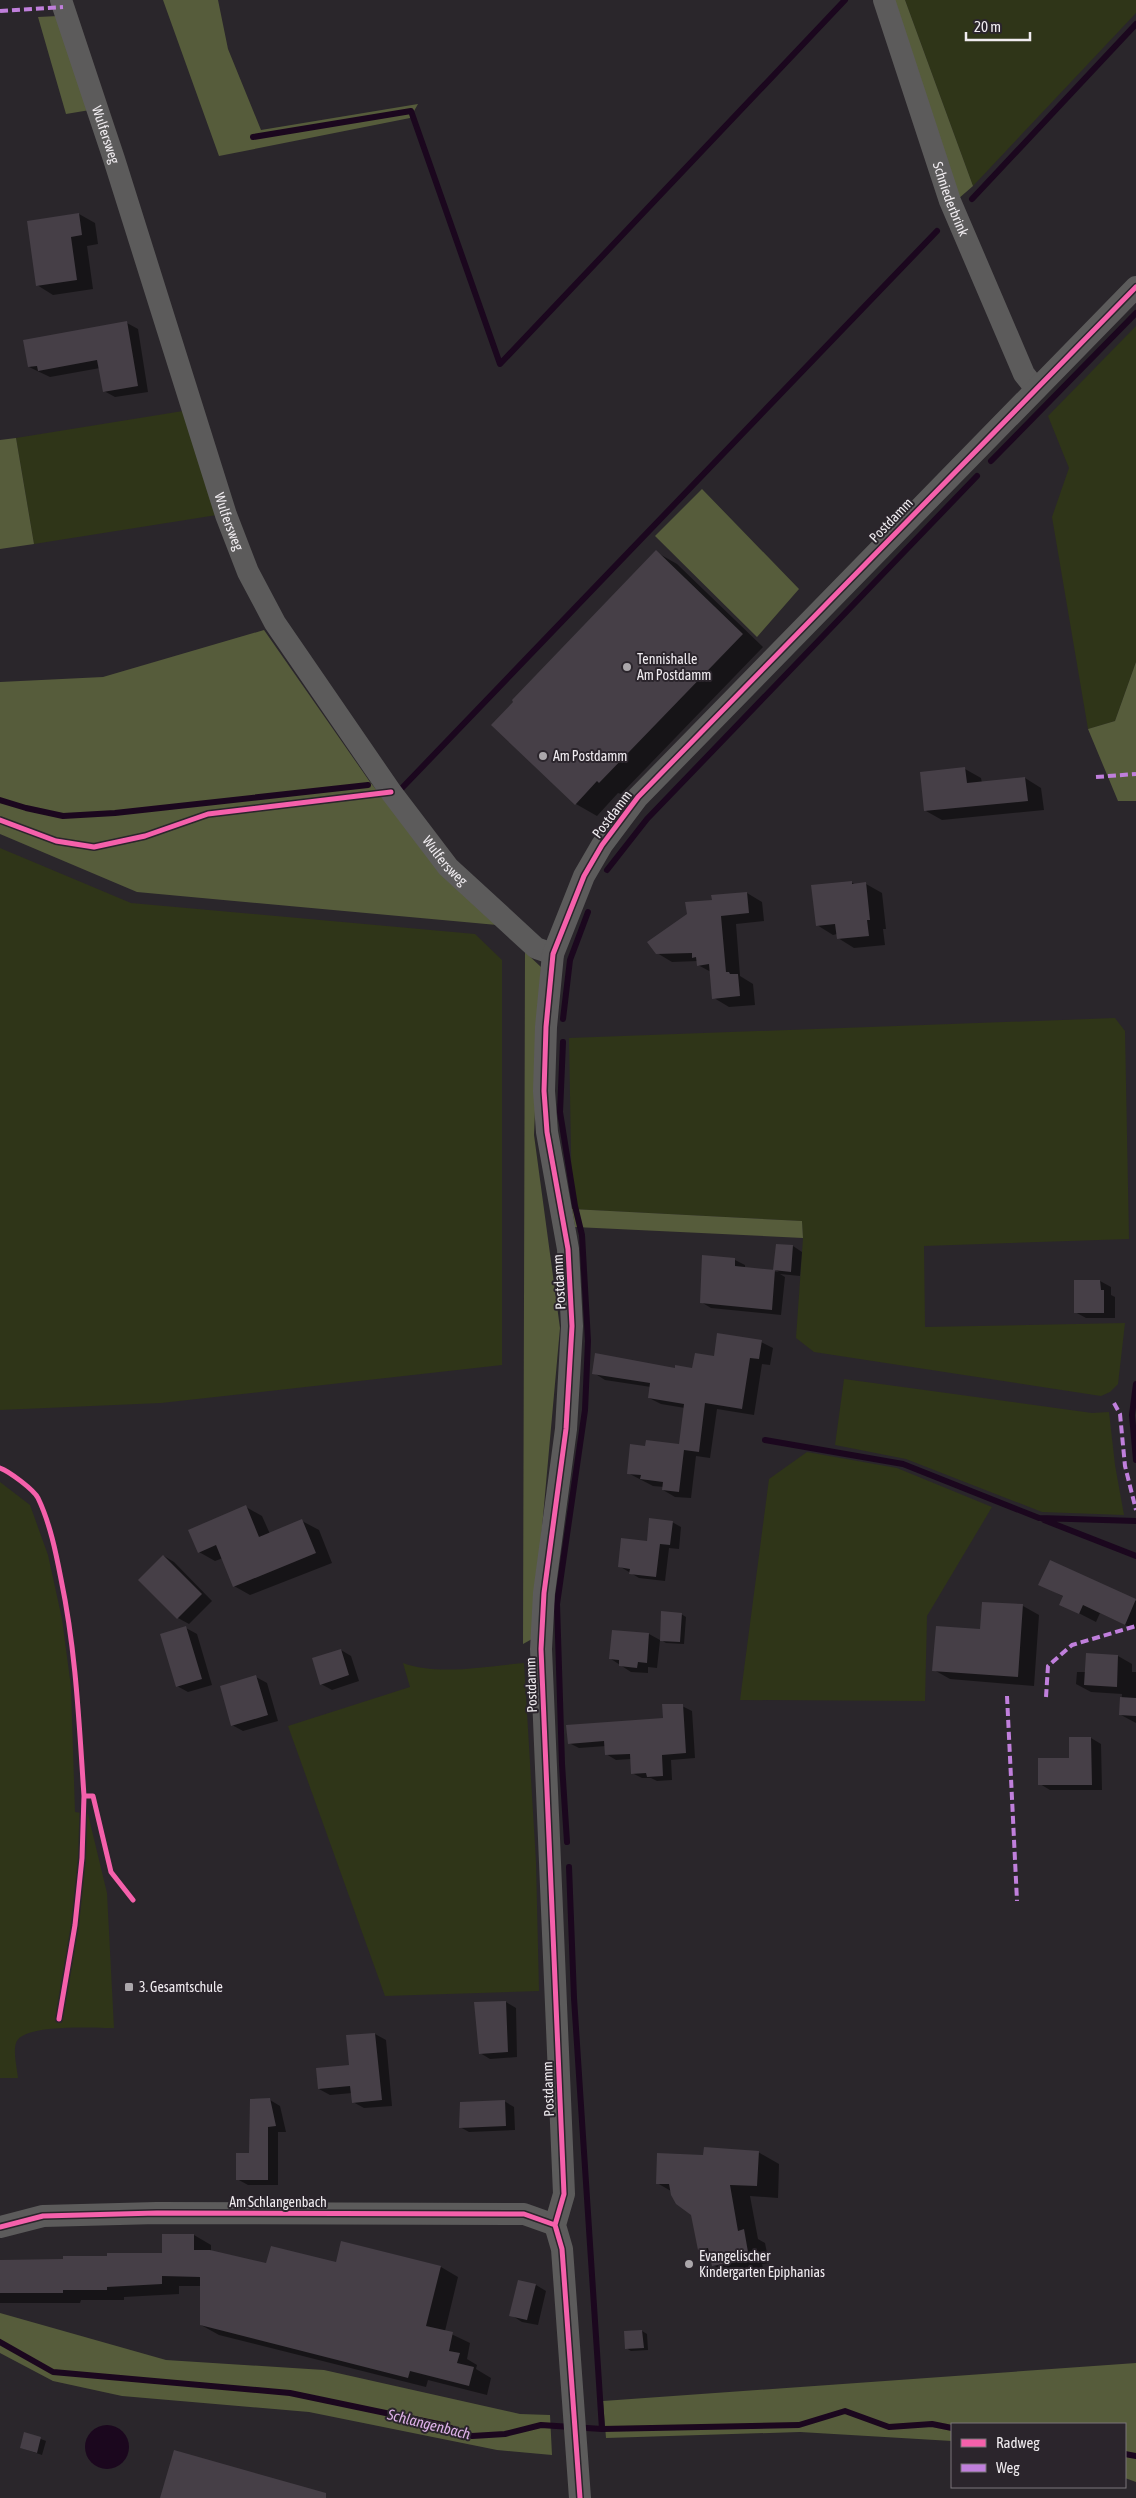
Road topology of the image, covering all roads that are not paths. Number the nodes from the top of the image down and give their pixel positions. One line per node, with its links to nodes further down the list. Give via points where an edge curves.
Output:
1 (61, 0): 5 (street, Wulfersweg, via 226,515 248,572 275,623 391,792 448,867 536,948)
2 (884, 0): 4 (street, Schniederbrink, via 950,201 1024,374)
3 (1136, 287): 4 (street, Postdamm)
4 (1036, 389): 5 (street, Postdamm, via 638,797 602,845 584,876)
5 (553, 954): 6 (street, Postdamm, via 544,1092 547,1132 568,1249 572,1326 566,1429 544,1593 541,1649 564,2194)
6 (555, 2225): 7 (street, Am Schlangenbach, via 524,2214 156,2212 43,2216); 8 (street, via 562,2249)
7 (0, 2227)
8 (580, 2498)

